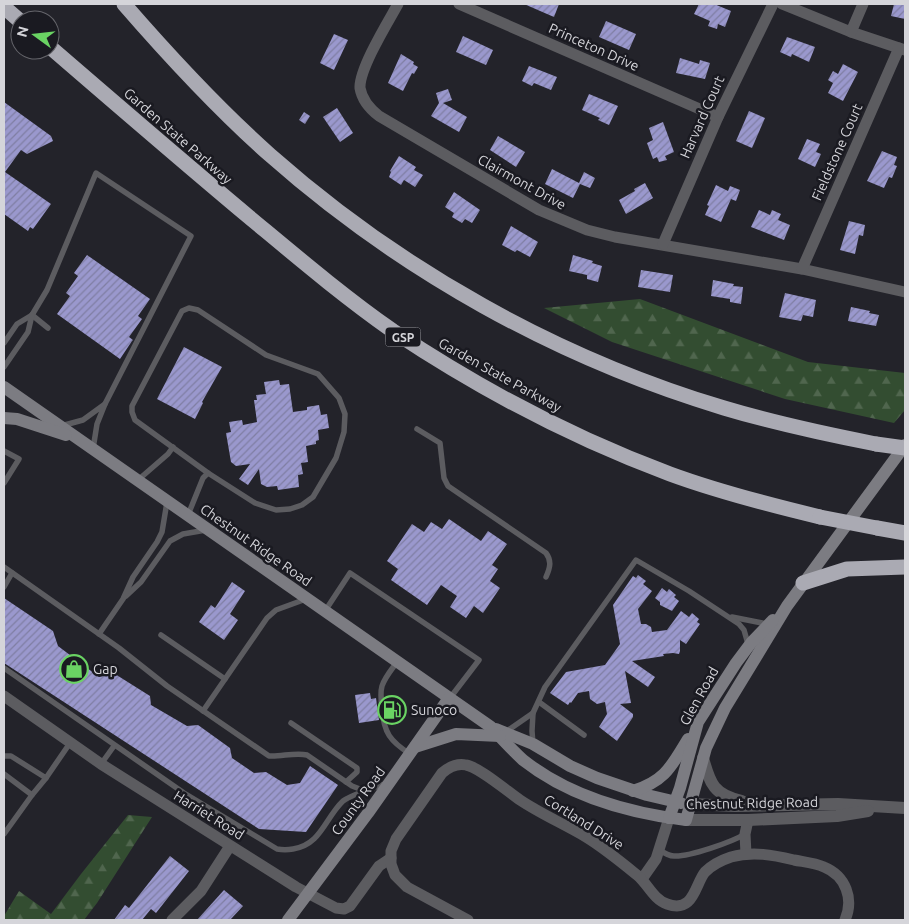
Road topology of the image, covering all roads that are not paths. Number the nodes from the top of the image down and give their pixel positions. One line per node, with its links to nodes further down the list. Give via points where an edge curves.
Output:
1 (124, 4): 24 (highway, bridge, via 196,84 277,161 380,241 476,301 576,352 722,408 876,444)
2 (398, 4): 11 (street, Clairmont Drive, via 361,78 361,92 373,111 555,218 600,233)
3 (459, 4): 10 (street, Princeton Drive)
4 (773, 4): 10 (street, Harvard Court)
5 (782, 4): 7 (street)
6 (863, 4): 7 (street)
7 (851, 32): 8 (street)
8 (902, 49): 12 (street, Fieldstone Court)
9 (60, 55): 34 (highway, Garden State Parkway / GSP, bridge, via 308,266 392,330 527,410 622,454 719,490 820,517)
10 (718, 117): 11 (street, Harvard Court)
11 (663, 244): 12 (street, Clairmont Drive)
12 (802, 269): 13 (street, Clairmont Drive)
13 (905, 292)
14 (32, 315): 15 (lane); 16 (lane, via 17,324); 17 (lane, via 28,332); 19 (lane, via 52,282 96,173 191,236)
15 (48, 328)
16 (4, 344)
17 (4, 367)
18 (4, 387): 21 (main road, Chestnut Ridge Road)
19 (104, 404): 21 (lane, via 83,420); 26 (lane)
20 (4, 418): 23 (main road, via 17,419)
21 (61, 427): 23 (main road, Chestnut Ridge Road)
22 (417, 429): 38 (lane, via 440,443 448,486 546,553 551,564)
23 (79, 440): 26 (main road, Chestnut Ridge Road)
24 (905, 446): 39 (main road, Glen Road)
25 (172, 448): 28 (lane); 28 (lane, via 135,420 132,406 182,311 189,308 198,310 266,355 318,374 339,398 345,414 344,432 336,458 312,497 302,505 276,510 266,507); 29 (lane)
26 (93, 449): 29 (main road, Chestnut Ridge Road)
27 (4, 451): 30 (lane, via 19,459)
28 (208, 473): 32 (lane)
29 (138, 480): 31 (main road, Chestnut Ridge Road)
30 (4, 483)
31 (168, 500): 32 (main road, Chestnut Ridge Road); 41 (lane, via 162,532)
32 (188, 515): 33 (main road, Chestnut Ridge Road)
33 (208, 529): 41 (lane, via 183,534 170,542 141,582); 42 (main road, Chestnut Ridge Road)
34 (905, 532)
35 (4, 567): 37 (lane)
36 (905, 567): 39 (highway, via 847,569)
37 (12, 573): 40 (lane); 47 (lane)
38 (546, 577)
39 (803, 583): 43 (main road, Glen Road)
40 (4, 587)
41 (123, 599): 47 (lane)
42 (306, 599): 44 (main road, Chestnut Ridge Road); 52 (lane, via 276,610)
43 (787, 606): 46 (main road, Glen Road); 67 (main road, Glen Road, via 726,708)
44 (325, 611): 50 (main road, Chestnut Ridge Road); 54 (lane, via 350,574 479,660)
45 (729, 617): 46 (lane); 49 (lane, via 744,630); 55 (lane, via 636,560 545,687)
46 (769, 624): 49 (main road, Glen Road)
47 (99, 634): 56 (lane)
48 (161, 635): 52 (lane)
49 (748, 646): 58 (main road, Glen Road)
50 (397, 662): 54 (main road, Chestnut Ridge Road); 65 (lane, via 380,694 383,724 394,742)
51 (4, 668): 64 (lane)
52 (225, 679): 56 (lane)
53 (4, 696): 62 (street, Harriet Road)
54 (449, 698): 60 (main road, Chestnut Ridge Road); 65 (main road, County Road)
55 (539, 702): 57 (lane); 61 (lane)
56 (203, 711): 72 (lane, via 269,756 307,756)
57 (533, 713): 60 (lane); 63 (lane)
58 (698, 722): 74 (main road, via 662,777); 76 (main road, Glen Road)
59 (291, 723): 72 (lane, via 357,768)
60 (499, 732): 63 (main road, Chestnut Ridge Road); 65 (main road, via 456,734); 81 (main road, Chestnut Ridge Road, via 523,759 578,792 619,808)
61 (584, 734)
62 (70, 743): 68 (street, Harriet Road); 70 (lane)
63 (533, 744): 74 (main road, Chestnut Ridge Road, via 584,773)
64 (114, 746): 68 (lane); 73 (lane, via 184,793 281,850 309,844 343,802)
65 (412, 750): 71 (main road, County Road)
66 (4, 756): 70 (lane, via 11,756)
67 (704, 758): 77 (main road, Glen Road); 78 (street, via 712,783 721,794)
68 (101, 764): 86 (street, Harriet Road)
69 (4, 774): 75 (lane)
70 (46, 778): 75 (lane)
71 (391, 781): 73 (lane); 91 (main road, County Road)
72 (346, 782): 73 (lane)
73 (365, 791)
74 (633, 791): 76 (main road, Chestnut Ridge Road)
75 (32, 794): 84 (lane)
76 (675, 802): 77 (main road, Chestnut Ridge Road); 81 (main road, Glen Road)
77 (691, 804): 78 (street, Chestnut Ridge Road); 82 (main road, Glen Road)
78 (762, 806): 79 (street, Chestnut Ridge Road, via 838,804)
79 (890, 808): 80 (street, Chestnut Ridge Road); 83 (street, Chestnut Ridge Road, via 837,816)
80 (905, 808)
81 (669, 818): 82 (main road, Chestnut Ridge Road); 87 (street)
82 (686, 820): 83 (street, Chestnut Ridge Road)
83 (748, 820): 85 (street)
84 (4, 834)
85 (745, 834): 87 (lane, via 727,844 681,856 670,856); 88 (street)
86 (230, 846): 91 (street, Harriet Road); 92 (street, via 201,891)
87 (660, 850): 90 (street)
88 (746, 854): 90 (street, Cortland Drive, via 709,868 695,895 682,904 662,902); 95 (street, Cortland Drive, via 777,856 834,872 848,896)
89 (390, 858): 90 (street, Cortland Drive, via 396,839 442,774 457,765 466,765 593,842); 91 (street, Harriet Road, via 378,866 346,909 336,908); 94 (street, via 395,875 407,888)
90 (642, 879)
91 (308, 893): 93 (main road, County Road)
92 (172, 920)
93 (288, 920)
94 (468, 920)
95 (845, 920)

